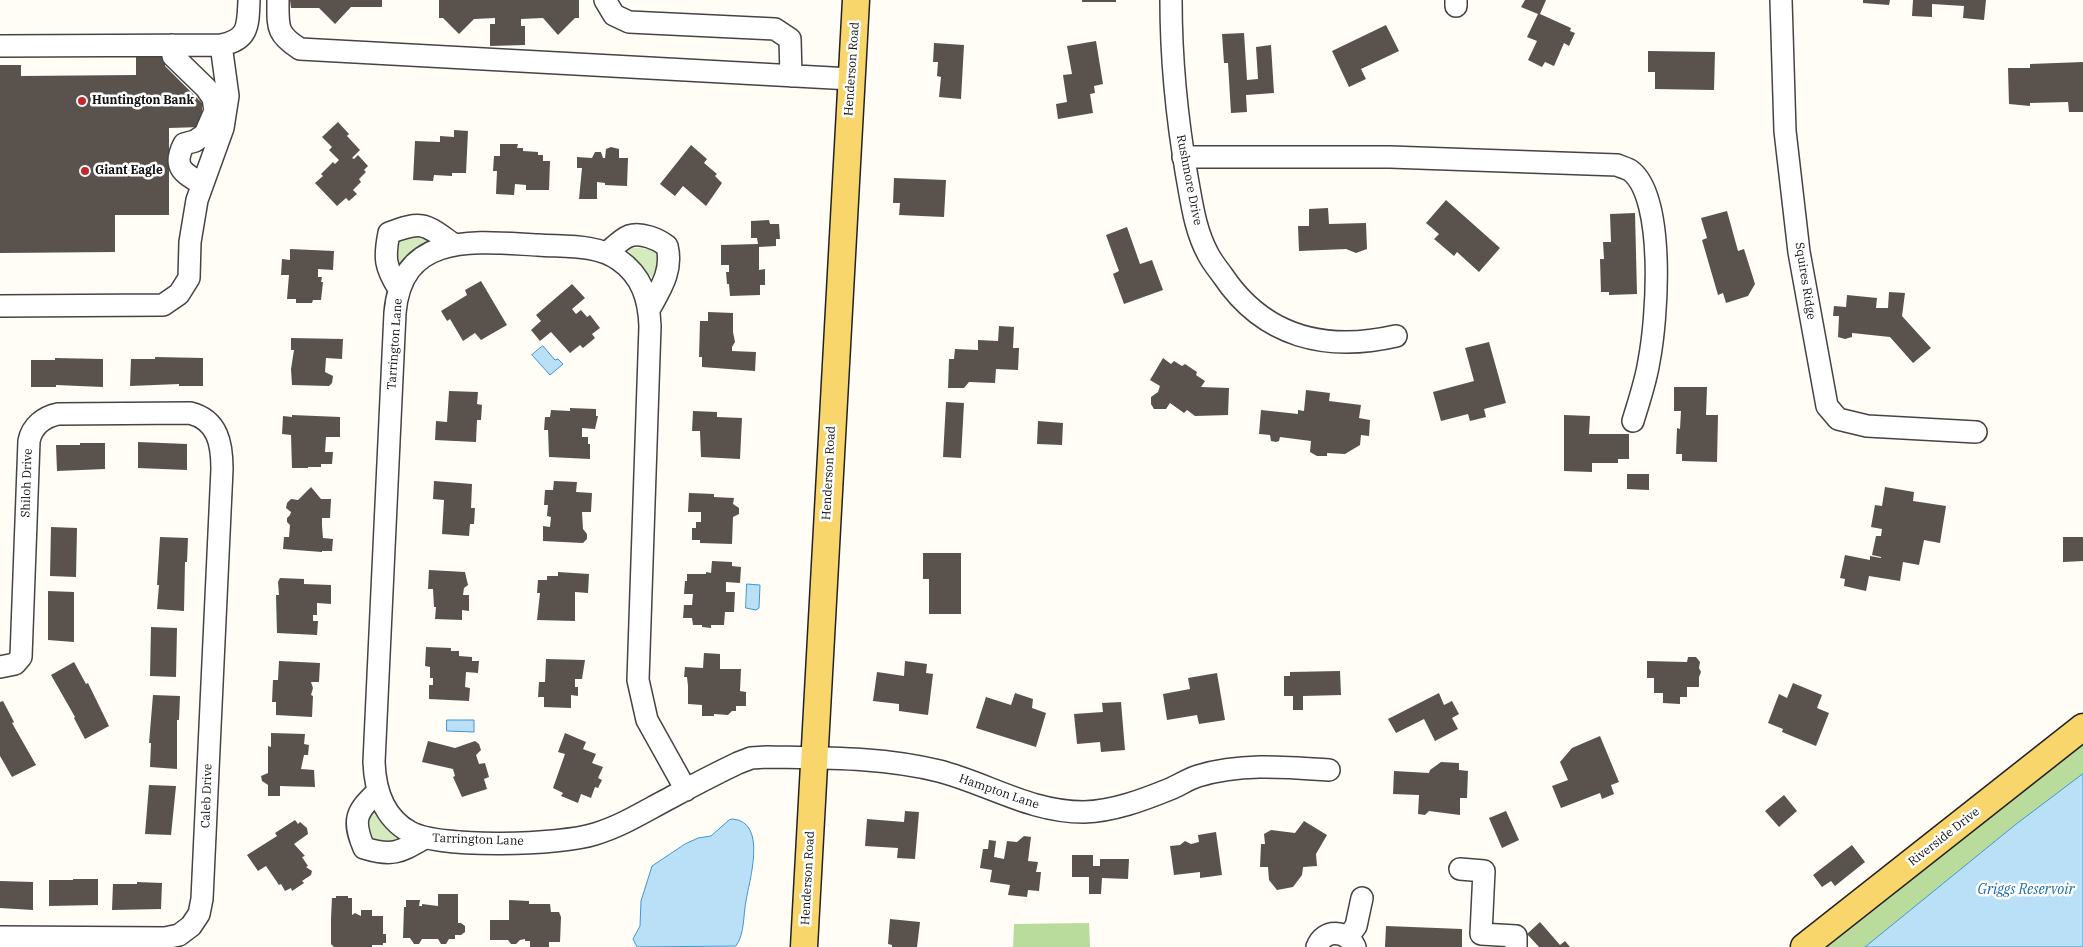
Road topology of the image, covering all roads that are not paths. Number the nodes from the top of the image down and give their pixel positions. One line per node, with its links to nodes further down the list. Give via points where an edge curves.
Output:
1 (248, 0): 7 (street, via 246,31 236,42)
2 (278, 0): 10 (street, via 278,24 285,39 300,49)
3 (605, 0): 10 (street, via 614,15 629,22 775,29 790,39)
4 (856, 0): 11 (main road, Henderson Road)
5 (1171, 0): 12 (street, Rushmore Drive, via 1175,99)
6 (1781, 0): 21 (street, Squires Ridge, via 1786,140 1799,252 1827,406 1838,419 1866,426)
7 (221, 45): 9 (street); 13 (street, via 228,96 223,128)
8 (0, 46): 9 (street)
9 (173, 51): 13 (street, via 213,98 215,111 205,134 184,144 178,154 180,167)
10 (791, 76): 11 (street)
11 (851, 79): 25 (main road, Henderson Road)
12 (1184, 157): 19 (street, Rushmore Drive, via 1195,222 1208,254 1241,300 1260,317 1281,329 1313,340 1354,343); 20 (street, via 1390,157 1630,169 1637,177 1652,219 1657,261 1649,362)
13 (202, 184): 17 (street, via 190,242 189,278 179,294 163,306)
14 (453, 244): 15 (street, Tarrington Lane, via 478,242 583,248); 16 (street, Tarrington Lane, via 418,261); 16 (street, via 429,227 410,225 388,233 384,254 389,273)
15 (607, 253): 18 (street, Tarrington Lane, via 634,273 645,290); 18 (street, via 628,236 660,240 666,246 669,264 666,280)
16 (399, 289): 28 (street, Tarrington Lane, via 395,313 374,762)
17 (0, 306)
18 (650, 308): 27 (street, Tarrington Lane, via 638,680 647,720)
19 (1396, 336)
20 (1633, 421)
21 (1976, 432)
22 (222, 469): 23 (street, Shiloh Drive, via 220,438 210,423 190,413 58,414 39,423 29,440 20,657 15,664); 32 (street, Caleb Drive, via 202,899 195,921 185,932 165,938)
23 (0, 667)
24 (2083, 727): 37 (main road, Riverside Drive)
25 (814, 758): 26 (street, Hampton Lane, via 905,763 1056,811 1085,812 1114,809 1197,776 1233,769 1286,767); 27 (street, Tarrington Lane, via 751,758); 34 (main road, Henderson Road)
26 (1329, 770)
27 (686, 790): 29 (street, Tarrington Lane, via 634,819 594,835 504,844)
28 (378, 792): 29 (street, Tarrington Lane, via 395,819 409,832); 29 (street, via 360,808 357,831 364,848 383,854 402,851)
29 (425, 838)
30 (1460, 869): 36 (street, via 1484,871 1481,934 1516,936)
31 (1362, 898): 33 (street)
32 (0, 937)
33 (1352, 942): 35 (street, via 1336,933 1323,938)
34 (804, 947)
35 (1317, 947)
36 (1516, 947)
37 (1804, 947)

